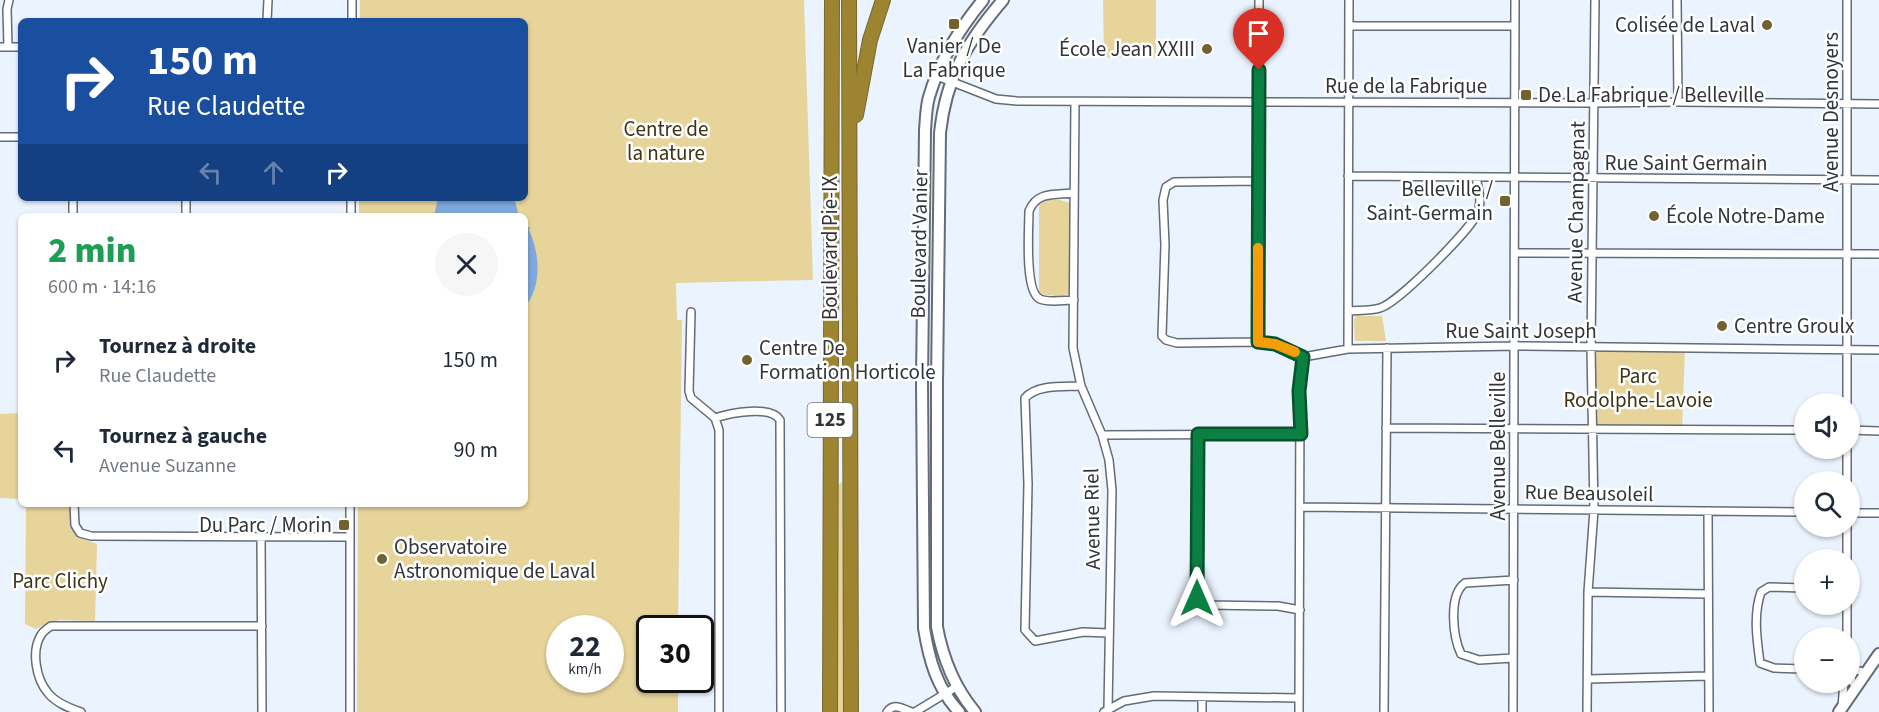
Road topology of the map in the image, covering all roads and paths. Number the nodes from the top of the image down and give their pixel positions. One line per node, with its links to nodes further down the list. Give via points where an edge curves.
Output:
1 (9, 0): 19 (street)
2 (268, 0): 15 (street)
3 (352, 0): 16 (street)
4 (831, 0): 108 (highway, Boulevard Pie-IX / 125)
5 (849, 0): 32 (highway, Boulevard Pie-IX / 125)
6 (883, 0): 32 (highway, via 870,40)
7 (983, 0): 20 (street, Boulevard Vanier, via 969,17)
8 (1003, 0): 21 (street, Boulevard Vanier, via 963,52)
9 (1259, 0): 23 (street)
10 (1349, 0): 17 (street)
11 (1515, 0): 18 (street, Avenue Belleville)
12 (1595, 0): 27 (street, Avenue Champagnat)
13 (1677, 0): 25 (street)
14 (1847, 0): 28 (street, Avenue Desnoyers)
15 (267, 18)
16 (352, 18)
17 (1349, 26): 18 (street); 24 (street)
18 (1515, 26): 26 (street, Avenue Belleville)
19 (4, 47)
20 (937, 76): 21 (street, Rue de la Fabrique); 98 (street, Boulevard Vanier, via 928,99 925,130 924,616 929,659)
21 (951, 81): 22 (street, Rue de la Fabrique, via 996,99); 95 (street, Boulevard Vanier, via 940,132 938,627 941,648)
22 (1075, 102): 23 (street, Rue de la Fabrique); 40 (street, Avenue Riel)
23 (1259, 102): 24 (street, Rue de la Fabrique); 39 (street)
24 (1349, 102): 26 (street, Rue de la Fabrique); 33 (street)
25 (1678, 102): 27 (street, Rue de la Fabrique); 28 (street, Rue de la Fabrique)
26 (1515, 103): 27 (street, Rue de la Fabrique); 35 (street, Avenue Belleville)
27 (1594, 103): 36 (street, Avenue Champagnat)
28 (1847, 104): 29 (street, Rue de la Fabrique); 37 (street, Avenue Desnoyers)
29 (1879, 104)
30 (0, 137): 31 (street)
31 (18, 137)
32 (850, 143): 109 (highway, Boulevard Pie-IX / 125)
33 (1348, 176): 34 (street, Rue Saint Germain); 46 (street)
34 (1476, 177): 35 (street, Rue Saint Germain); 46 (street, via 1480,199 1477,214 1463,233 1389,303 1381,308)
35 (1515, 178): 36 (street, Rue Saint Germain); 41 (street, Avenue Belleville)
36 (1593, 178): 37 (street, Rue Saint Germain); 42 (street, Avenue Champagnat)
37 (1847, 180): 38 (street, Rue Saint Germain); 43 (street, Avenue Desnoyers)
38 (1879, 180)
39 (1258, 181): 48 (street); 48 (street, via 1174,182 1166,187 1162,336 1177,343)
40 (1074, 194): 45 (street, Avenue Riel); 45 (street, via 1039,196 1032,203 1029,282 1040,299)
41 (1515, 253): 42 (street); 49 (street, Avenue Belleville)
42 (1592, 253): 43 (street); 51 (street, Avenue Champagnat)
43 (1847, 254): 44 (street); 54 (street, Avenue Desnoyers)
44 (1879, 254)
45 (1074, 300): 56 (street, Avenue Riel, via 1073,348)
46 (1348, 311): 52 (street)
47 (691, 312): 58 (street, via 689,391 691,398)
48 (1258, 342): 55 (street, via 1281,346)
49 (1515, 346): 50 (street, Rue Saint Joseph); 51 (street, Rue Saint Joseph); 60 (street, Avenue Belleville)
50 (1387, 348): 52 (street, Rue Saint Joseph); 59 (street)
51 (1591, 348): 54 (street, Rue Saint Joseph); 61 (street, Avenue Champagnat)
52 (1348, 349): 55 (street, Rue Saint Joseph)
53 (1879, 350): 54 (street, Rue Saint Joseph)
54 (1848, 351): 57 (street, Avenue Desnoyers)
55 (1303, 357): 66 (street, via 1299,391)
56 (1081, 386): 67 (street, Avenue Riel); 86 (street, via 1030,392 1025,398 1025,630 1035,641)
57 (1847, 393)
58 (715, 418): 106 (street, via 719,430); 107 (street, via 730,413 768,412 778,416 781,425)
59 (1386, 428): 60 (street); 71 (street)
60 (1515, 428): 61 (street); 72 (street, Avenue Belleville)
61 (1593, 429): 62 (street); 73 (street, Avenue Champagnat)
62 (1794, 430)
63 (1860, 430): 64 (street)
64 (1879, 431)
65 (1198, 434): 66 (street); 67 (street); 84 (street, via 1197,598 1206,605)
66 (1301, 434): 70 (street)
67 (1102, 435): 86 (street, Avenue Riel, via 1112,490)
68 (74, 507): 78 (street, via 75,525 91,536)
69 (350, 507): 79 (street)
70 (1300, 507): 71 (street, Rue Beausoleil); 84 (street)
71 (1386, 508): 72 (street, Rue Beausoleil); 116 (street)
72 (1514, 509): 73 (street, Rue Beausoleil); 80 (street, Avenue Belleville)
73 (1594, 510): 74 (street, Rue Beausoleil); 82 (street, Avenue Champagnat)
74 (1708, 511): 75 (street, Rue Beausoleil); 83 (street)
75 (1794, 512)
76 (1860, 513): 77 (street)
77 (1879, 513)
78 (261, 536): 79 (street); 85 (street)
79 (350, 537): 105 (street)
80 (1514, 580): 88 (street, Avenue Belleville); 88 (street, via 1465,584 1459,587 1454,599 1456,643 1461,654 1479,660)
81 (1794, 588): 89 (street, via 1769,588 1761,592 1757,634 1760,663)
82 (1588, 592): 83 (street); 93 (street, Avenue Champagnat)
83 (1708, 594): 92 (street)
84 (1300, 610): 100 (street)
85 (262, 626): 103 (street, via 51,626 41,633 36,645 36,670 48,693); 104 (street)
86 (1108, 633): 101 (street, Avenue Riel)
87 (1879, 654): 91 (street)
88 (1513, 658): 117 (street, Avenue Belleville)
89 (1794, 669)
90 (1860, 671): 91 (street)
91 (1866, 673): 94 (street)
92 (1708, 676): 93 (street); 119 (street)
93 (1588, 679): 118 (street, Avenue Champagnat)
94 (1860, 682)
95 (956, 687): 98 (street); 113 (street, Boulevard Vanier)
96 (1842, 693): 102 (street)
97 (1852, 693): 102 (street)
98 (945, 695): 111 (street); 112 (street, Boulevard Vanier)
99 (1202, 698): 100 (street); 101 (street, via 1134,698); 114 (street)
100 (1299, 698): 115 (street)
101 (1106, 710)
102 (1840, 710)
103 (81, 712)
104 (262, 712)
105 (350, 712)
106 (719, 712)
107 (781, 712)
108 (830, 712)
109 (850, 712)
110 (887, 712): 111 (street, via 896,706)
111 (914, 712)
112 (959, 712)
113 (975, 712)
114 (1202, 712)
115 (1299, 712)
116 (1384, 712)
117 (1513, 712)
118 (1587, 712)
119 (1709, 712)

